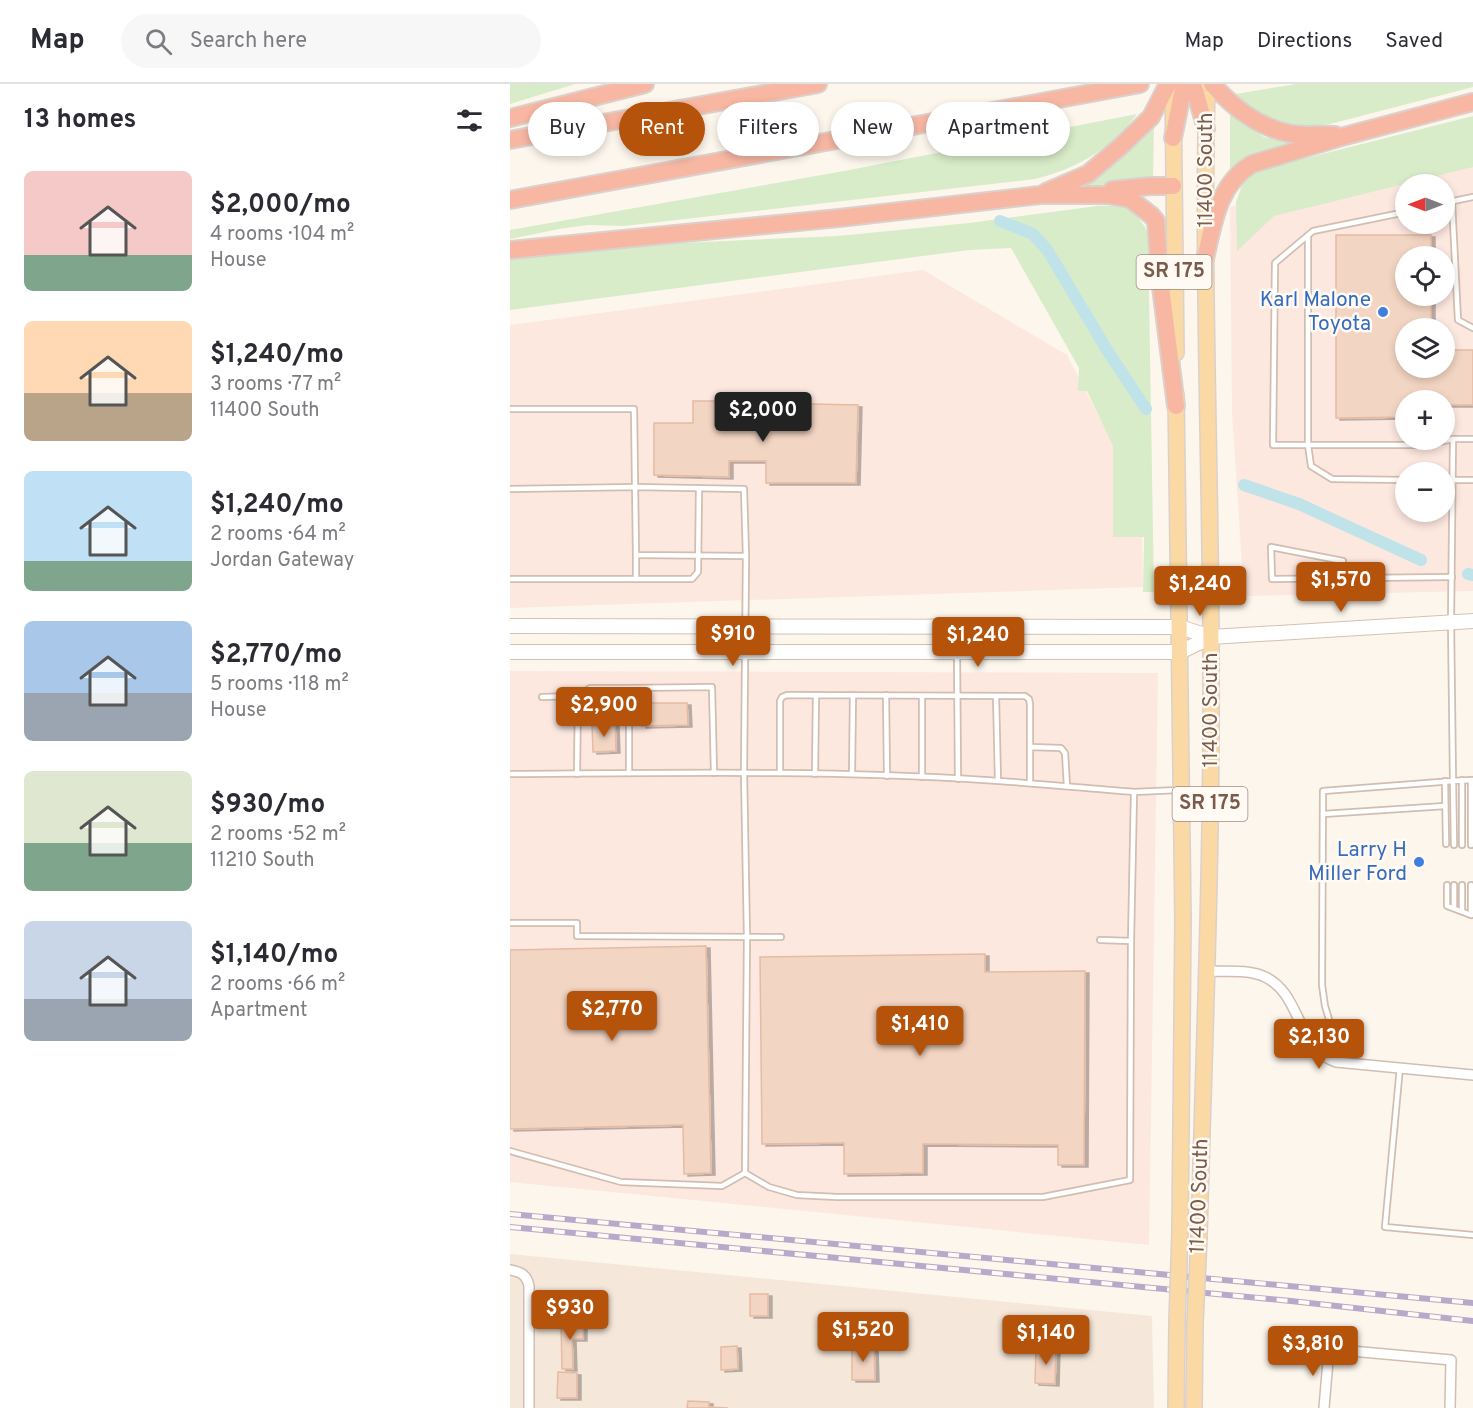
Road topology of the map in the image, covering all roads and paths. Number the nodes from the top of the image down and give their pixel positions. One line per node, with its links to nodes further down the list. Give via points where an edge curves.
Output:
1 (645, 84): 11 (highway)
2 (818, 84): 15 (highway)
3 (1140, 84): 20 (highway)
4 (1168, 84): 17 (highway, via 1150,117 1121,146 1088,174)
5 (1173, 84): 14 (main road, 11400 South / SR 175)
6 (1184, 84): 14 (highway)
7 (1193, 84): 12 (highway)
8 (1207, 84): 12 (main road, 11400 South / SR 175)
9 (1212, 84): 13 (highway, via 1229,102 1265,126 1292,134)
10 (1473, 102): 13 (highway)
11 (510, 118)
12 (1206, 129): 26 (main road, 11400 South / SR 175)
13 (1345, 136): 26 (highway, via 1252,164 1239,172 1214,217)
14 (1173, 138): 16 (main road, 11400 South / SR 175)
15 (510, 140)
16 (1173, 186): 18 (highway); 28 (main road, 11400 South / SR 175)
17 (1040, 195): 18 (highway); 25 (highway)
18 (1082, 195): 28 (highway, via 1130,199 1156,221)
19 (1473, 197): 21 (lane)
20 (510, 200)
21 (1455, 201)
22 (1395, 214): 24 (lane)
23 (1454, 234): 27 (lane, via 1458,320)
24 (1308, 235): 33 (lane); 33 (lane, via 1275,263 1273,445)
25 (510, 250)
26 (1205, 259): 53 (main road, 11400 South / SR 175)
27 (1473, 328)
28 (1176, 406): 52 (main road, 11400 South / SR 175)
29 (510, 409): 37 (lane, via 634,410)
30 (1455, 439): 31 (lane)
31 (1473, 440)
32 (1395, 444): 33 (lane)
33 (1308, 445): 34 (lane, via 1311,466 1332,479)
34 (1395, 480)
35 (1455, 480): 36 (lane)
36 (1473, 480)
37 (635, 487): 38 (lane); 39 (lane); 41 (lane)
38 (699, 488): 42 (lane); 43 (lane, via 744,489)
39 (510, 489)
40 (1452, 522): 45 (lane)
41 (636, 555): 42 (lane); 47 (lane)
42 (699, 555): 43 (lane); 47 (lane, via 698,572 692,579)
43 (746, 556): 51 (lane)
44 (1343, 561): 45 (lane, via 1271,547 1272,579)
45 (1452, 577): 49 (lane)
46 (510, 579): 47 (lane)
47 (636, 579)
48 (1473, 621): 49 (main road)
49 (1451, 622): 53 (main road); 82 (lane)
50 (510, 626): 51 (main road)
51 (746, 626): 52 (main road); 54 (lane)
52 (1180, 627): 53 (main road); 57 (main road, 11400 South / SR 175)
53 (1211, 637): 57 (main road); 106 (main road, 11400 South / SR 175)
54 (744, 651): 55 (main road); 56 (main road); 68 (lane)
55 (510, 652)
56 (957, 652): 57 (main road); 64 (lane)
57 (1180, 652): 86 (main road, 11400 South / SR 175)
58 (629, 688): 62 (lane, via 590,688); 69 (lane); 70 (lane, via 712,687)
59 (816, 695): 60 (lane); 71 (lane, via 782,696); 74 (lane)
60 (853, 695): 61 (lane); 75 (lane)
61 (886, 695): 63 (lane); 76 (lane)
62 (578, 696): 66 (lane); 73 (lane)
63 (922, 696): 64 (lane); 77 (lane)
64 (957, 696): 65 (lane); 78 (lane)
65 (996, 696): 67 (lane, via 1029,699); 81 (lane)
66 (542, 697)
67 (1030, 747): 84 (lane); 85 (lane, via 1060,748 1065,753)
68 (744, 772): 70 (lane); 71 (lane); 102 (lane)
69 (629, 773): 70 (lane); 73 (lane)
70 (714, 773)
71 (780, 773): 74 (lane)
72 (510, 774): 73 (lane)
73 (577, 774)
74 (815, 774): 75 (lane)
75 (852, 774): 76 (lane)
76 (887, 776): 77 (lane)
77 (922, 777): 78 (lane)
78 (958, 778): 81 (lane)
79 (1462, 780): 80 (lane); 82 (lane); 92 (lane)
80 (1472, 780): 93 (lane)
81 (998, 781): 84 (lane)
82 (1453, 781): 83 (lane); 91 (lane)
83 (1445, 782): 88 (lane); 89 (lane, via 1323,791)
84 (1030, 783): 85 (lane)
85 (1067, 786): 87 (lane)
86 (1181, 789): 87 (lane); 115 (main road, 11400 South / SR 175, bridge, via 1183,1044)
87 (1134, 792): 105 (lane)
88 (1445, 806): 89 (lane); 90 (lane)
89 (1323, 814): 107 (lane, via 1322,985 1331,1026)
90 (1446, 844)
91 (1454, 845)
92 (1462, 845)
93 (1471, 845)
94 (1447, 885): 98 (lane, via 1447,906)
95 (1454, 885): 98 (lane)
96 (1462, 885): 99 (lane)
97 (1471, 885): 100 (lane)
98 (1454, 908): 99 (lane)
99 (1462, 911): 100 (lane)
100 (1472, 915)
101 (510, 923): 102 (lane, via 577,923 577,936)
102 (747, 937): 103 (lane); 111 (lane)
103 (782, 938)
104 (1100, 940): 105 (lane)
105 (1131, 941): 111 (lane, via 1130,1180 1043,1197 837,1197 797,1195 769,1187)
106 (1208, 971): 107 (street, via 1249,972 1273,981 1292,1002); 116 (main road, 11400 South / SR 175, bridge)
107 (1314, 1047): 108 (street, via 1336,1062)
108 (1400, 1067): 109 (street); 112 (lane, via 1385,1227)
109 (1473, 1075)
110 (510, 1151): 111 (lane, via 621,1182 722,1186)
111 (746, 1173)
112 (1473, 1235)
113 (510, 1270): 114 (street, via 525,1276 530,1286)
114 (530, 1408)
115 (1176, 1408)
116 (1194, 1408)
117 (1323, 1408): 118 (street, via 1329,1349 1451,1360)
118 (1450, 1408)

